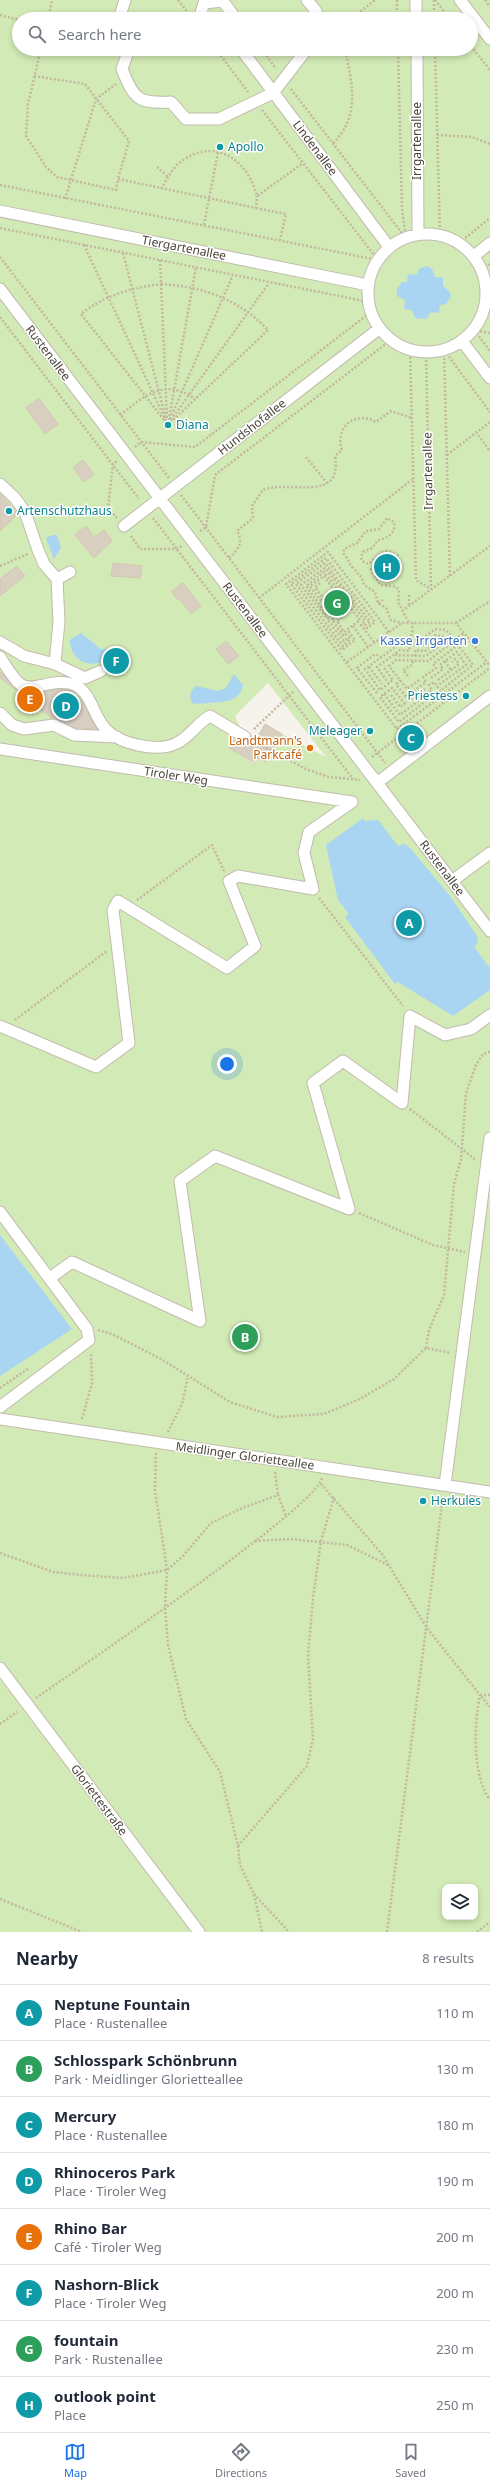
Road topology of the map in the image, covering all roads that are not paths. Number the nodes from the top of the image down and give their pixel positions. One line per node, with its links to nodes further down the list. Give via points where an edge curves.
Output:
1 (125, 0): 6 (street)
2 (307, 0): 9 (street)
3 (416, 0): 10 (street)
4 (460, 0): 11 (street)
5 (203, 2): 7 (street); 8 (street, via 222,2)
6 (121, 12)
7 (198, 12)
8 (230, 12)
9 (316, 12)
10 (416, 12)
11 (469, 12)
12 (478, 23): 13 (street)
13 (490, 39)
14 (127, 56): 18 (street, via 122,69 131,92 149,103 171,102 186,119 219,119)
15 (246, 56): 18 (street, Lindenallee)
16 (302, 56): 18 (street)
17 (417, 56): 20 (street, Irrgartenallee)
18 (274, 93): 22 (street, Lindenallee)
19 (0, 211): 26 (street, Tiergartenallee)
20 (418, 234): 22 (street, via 405,237); 23 (street, via 440,235 459,243)
21 (490, 243): 23 (street)
22 (389, 247): 26 (street, via 378,260)
23 (474, 256): 24 (street)
24 (486, 267): 25 (street)
25 (488, 282): 28 (street)
26 (368, 285): 29 (street, via 370,307)
27 (0, 289): 33 (street, Rustenallee)
28 (487, 308): 30 (street, via 474,330)
29 (380, 328): 30 (street, via 392,340 410,349 426,352 444,350); 33 (street, Hundshofallee)
30 (462, 341): 31 (street)
31 (490, 378)
32 (0, 484): 36 (street, via 25,512 44,564)
33 (160, 498): 34 (street, Hundshofallee); 46 (street, Rustenallee)
34 (124, 526)
35 (70, 572): 36 (street)
36 (57, 579): 39 (street, via 60,620)
37 (0, 642): 39 (street, via 36,660)
38 (0, 657): 43 (street, via 24,687 33,688 59,681 76,686 90,701 105,729)
39 (55, 664): 40 (street, via 85,678)
40 (101, 671)
41 (490, 696): 46 (street)
42 (0, 713): 43 (street, via 12,725 24,729 54,725 74,735)
43 (117, 737): 44 (street, via 155,747 171,746 185,739 210,716)
44 (245, 737)
45 (0, 750): 51 (street, Tiroler Weg, via 352,802 310,832 304,853 313,889 238,876 229,880 255,946 227,968 118,902 113,910 129,1043 96,1068)
46 (377, 783): 48 (street, Rustenallee)
47 (490, 853): 48 (street)
48 (452, 881): 49 (street, Rustenallee)
49 (490, 931)
50 (490, 1014): 54 (street, via 471,1029 445,1035 410,1016 402,1103 343,1061 313,1083 349,1209 215,1156 180,1181 200,1321 72,1262)
51 (3, 1027)
52 (490, 1138): 57 (street)
53 (0, 1212): 54 (street)
54 (50, 1278): 55 (street, via 88,1334)
55 (0, 1407)
56 (0, 1419): 57 (street, Meidlinger Glorietteallee)
57 (445, 1485): 58 (street, Meidlinger Glorietteallee)
58 (490, 1492)
59 (0, 1668): 60 (street, Gloriettestraße)
60 (199, 1932)

